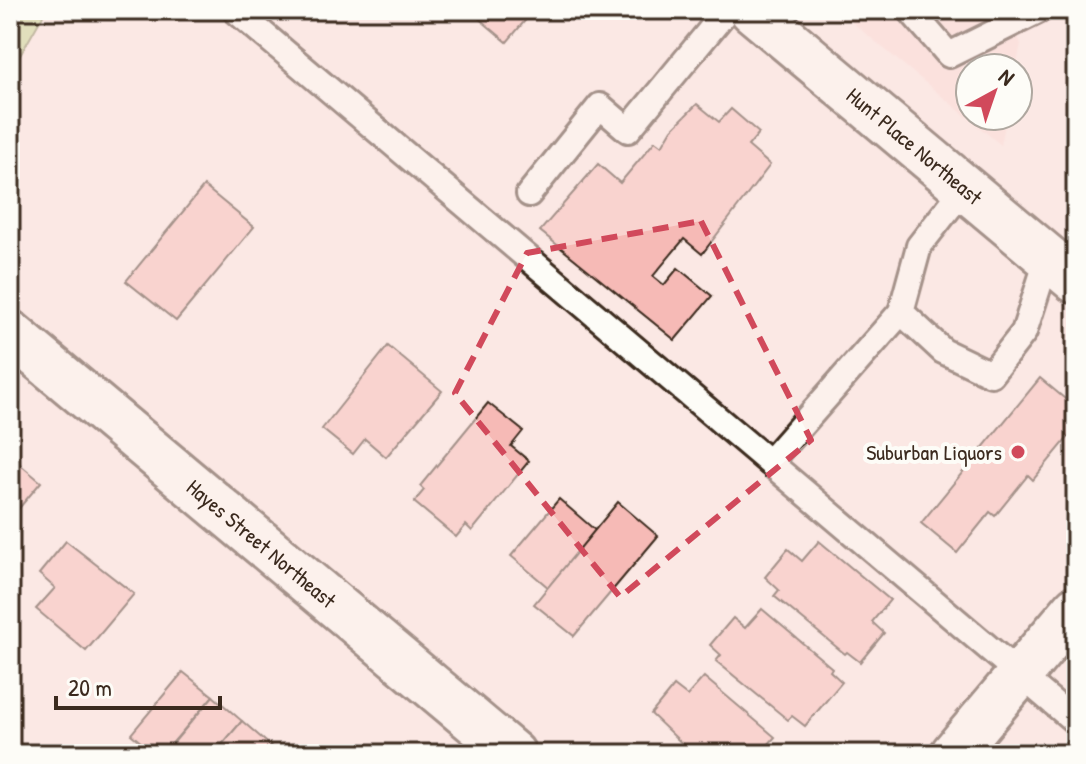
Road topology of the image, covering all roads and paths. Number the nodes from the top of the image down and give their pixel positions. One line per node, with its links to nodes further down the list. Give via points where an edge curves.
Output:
1 (235, 10): 11 (lane)
2 (727, 10): 7 (lane, via 628,130 600,106)
3 (752, 10): 6 (street, Hunt Place Northeast)
4 (910, 10): 5 (lane, via 949,55)
5 (1040, 10)
6 (965, 187): 8 (street, Hunt Place Northeast); 9 (lane, via 919,246)
7 (529, 194)
8 (1062, 269): 9 (lane, via 991,374 943,351)
9 (901, 312): 11 (lane)
10 (10, 333): 15 (street, Hayes Street Northeast)
11 (769, 462): 13 (lane)
12 (1076, 608): 13 (street)
13 (1019, 675): 14 (lane); 16 (street)
14 (1076, 722)
15 (513, 754)
16 (953, 754)

